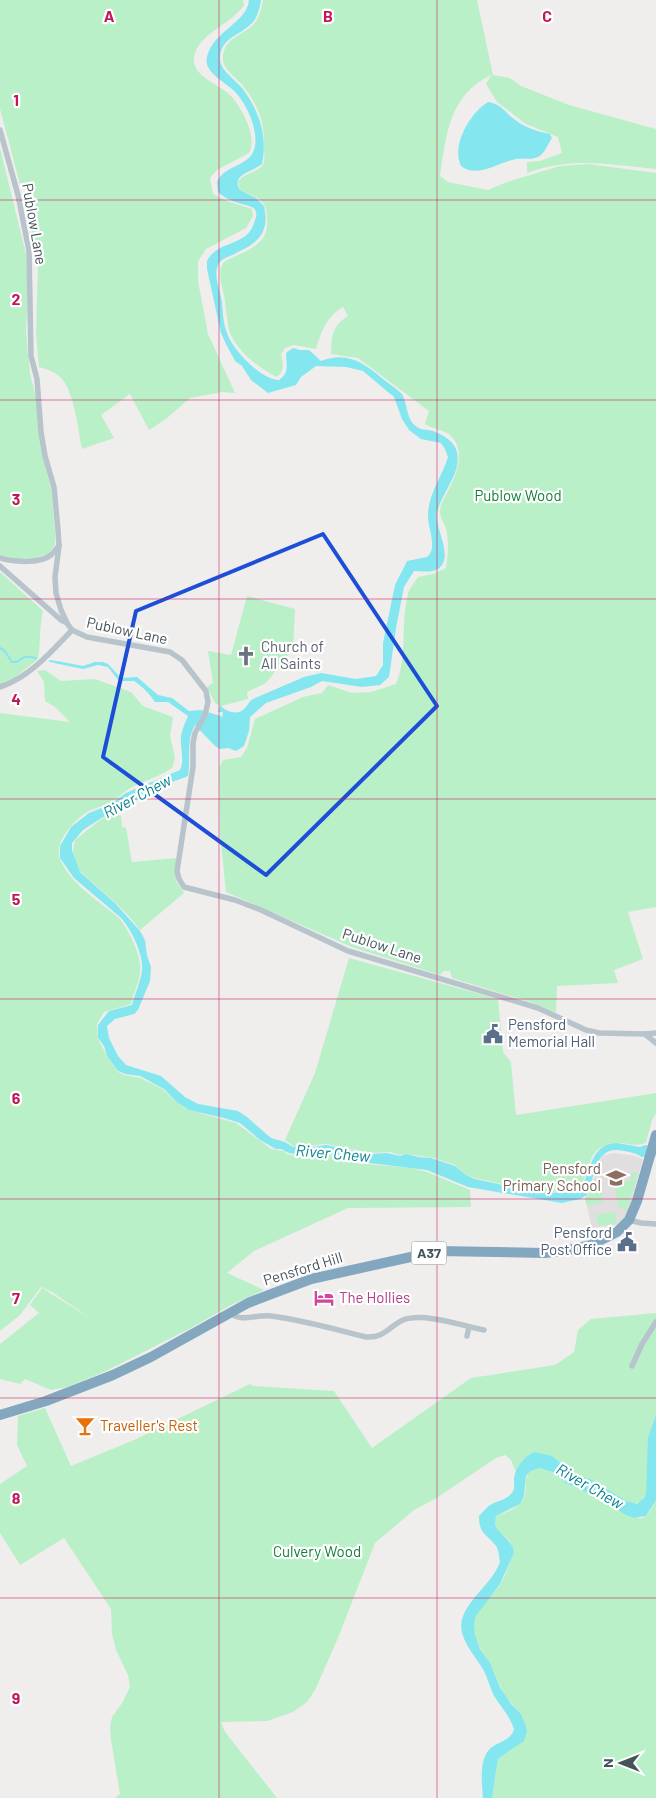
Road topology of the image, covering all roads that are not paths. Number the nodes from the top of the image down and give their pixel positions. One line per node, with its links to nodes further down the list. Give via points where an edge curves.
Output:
1 (0, 130): 2 (street, Publow Lane, via 29,251 31,356 37,379 45,456 54,487)
2 (59, 546): 3 (street, via 50,556 39,560); 5 (street, Publow Lane, via 56,593)
3 (0, 558)
4 (0, 566): 5 (street)
5 (67, 623): 6 (street, Publow Lane)
6 (72, 630): 7 (street, via 22,676); 9 (street, Publow Lane, via 87,637 170,652 182,660 206,691 205,714 195,733 177,871 184,887 261,910 348,951 538,1008 586,1030)
7 (0, 687)
8 (656, 1033): 9 (street, Publow Lane)
9 (645, 1034): 10 (street)
10 (656, 1043)
11 (655, 1137): 12 (highway, A37)
12 (629, 1220): 13 (street); 14 (highway, Pensford Hill / A37, via 612,1235 578,1249 544,1253 456,1250 421,1254 311,1279 254,1300)
13 (656, 1224)
14 (230, 1313): 16 (street, via 239,1319 268,1316 299,1320 375,1338 404,1320 415,1318); 20 (highway, Pensford Hill / A37, via 113,1375)
15 (656, 1322): 19 (street)
16 (470, 1327): 17 (street); 18 (street)
17 (484, 1330)
18 (467, 1336)
19 (632, 1366)
20 (0, 1415)

